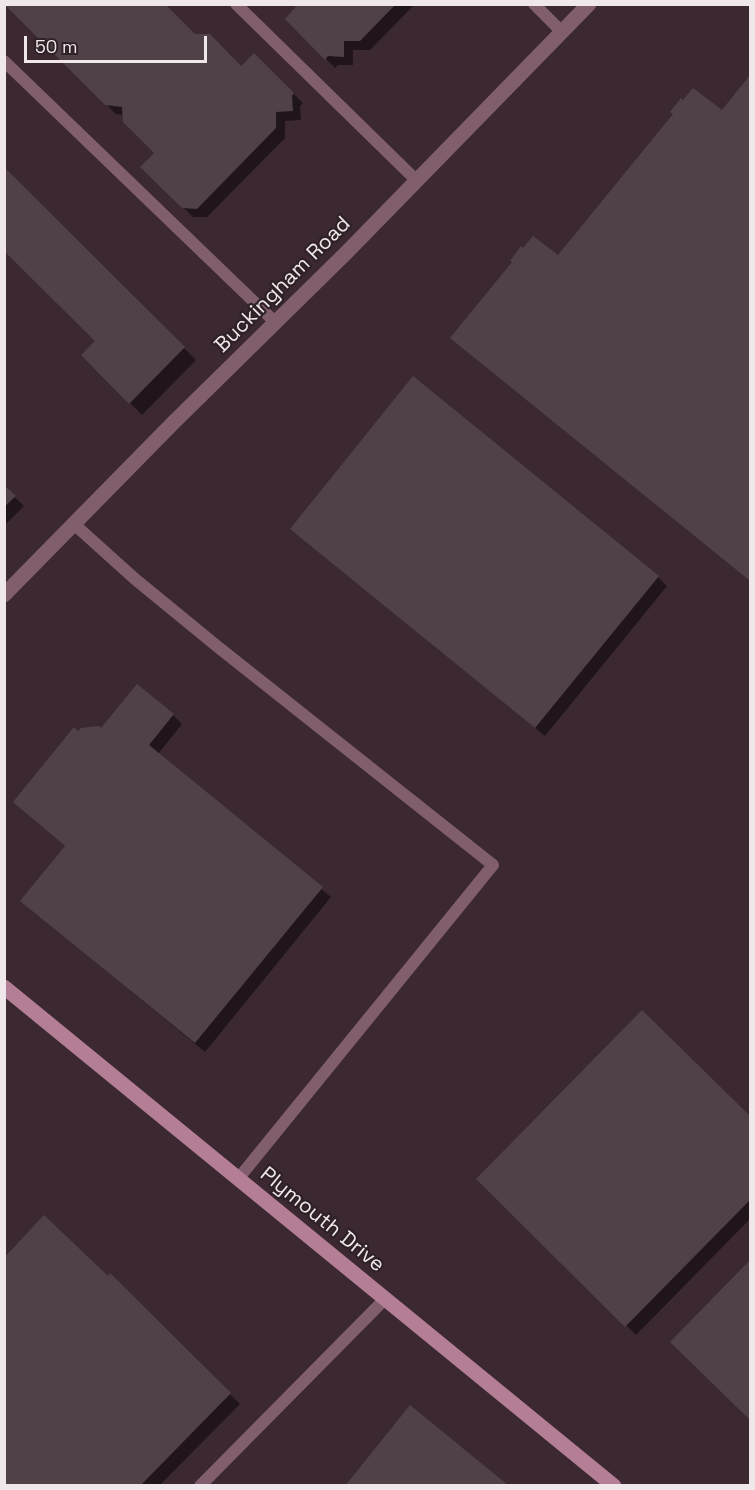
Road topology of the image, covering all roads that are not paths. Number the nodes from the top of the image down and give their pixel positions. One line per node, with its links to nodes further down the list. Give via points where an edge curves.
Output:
1 (236, 4): 6 (lane)
2 (534, 4): 4 (lane)
3 (589, 4): 4 (street, Buckingham Road)
4 (562, 32): 6 (street, Buckingham Road)
5 (4, 61): 7 (lane)
6 (417, 181): 7 (street, Buckingham Road)
7 (275, 322): 8 (street, Buckingham Road)
8 (75, 525): 9 (street, Buckingham Road); 11 (lane, via 135,579 493,865)
9 (4, 595)
10 (4, 987): 11 (street, Plymouth Drive)
11 (238, 1179): 12 (street, Plymouth Drive)
12 (386, 1298): 13 (lane); 14 (street, Plymouth Drive)
13 (200, 1485)
14 (614, 1485)

